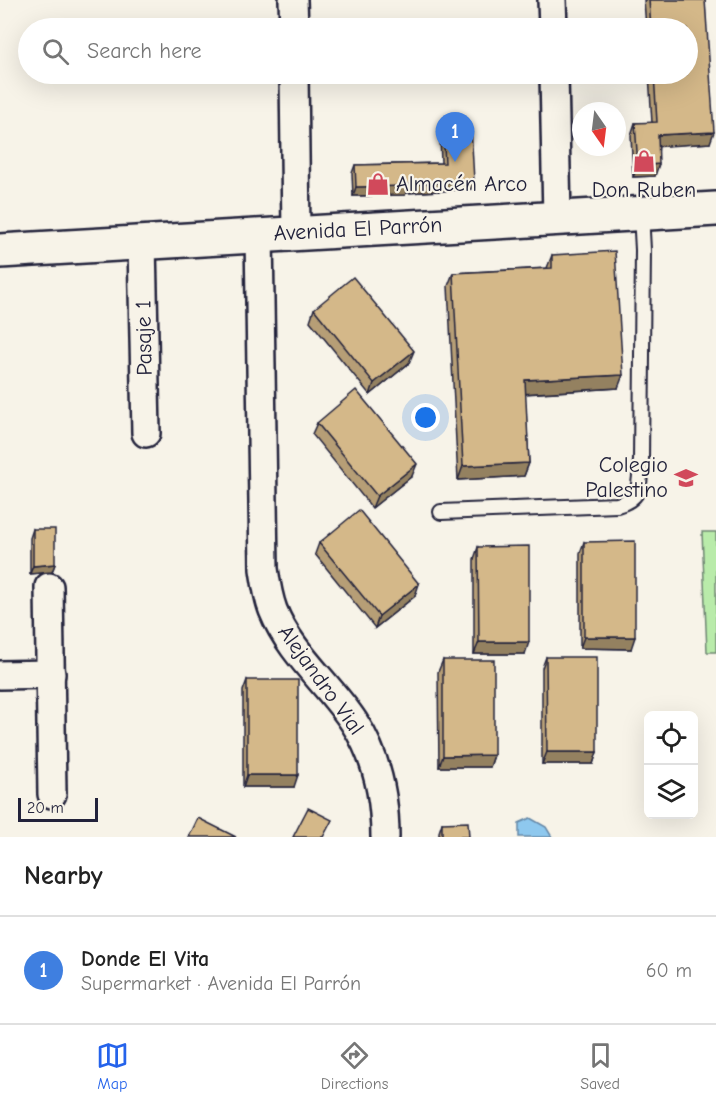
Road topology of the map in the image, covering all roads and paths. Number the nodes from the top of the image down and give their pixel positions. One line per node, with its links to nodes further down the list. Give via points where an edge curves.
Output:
1 (293, 0): 3 (street)
2 (552, 0): 4 (street)
3 (294, 18)
4 (553, 18)
5 (294, 84): 10 (street)
6 (554, 84): 9 (street)
7 (716, 209): 8 (main road, Avenida El Parrón)
8 (641, 213): 9 (main road, Avenida El Parrón); 15 (lane, via 641,460 635,496 617,505)
9 (557, 218): 10 (main road, Avenida El Parrón)
10 (296, 232): 11 (main road, Avenida El Parrón)
11 (259, 234): 12 (main road, Avenida El Parrón); 20 (street, Alejandro Vial, via 267,590 280,626 354,721 365,742 380,782)
12 (142, 243): 13 (main road, Avenida El Parrón); 14 (street, Pasaje 1)
13 (0, 251)
14 (146, 433)
15 (441, 512)
16 (49, 587): 17 (street)
17 (51, 674): 18 (street); 19 (street)
18 (0, 675)
19 (52, 794)
20 (385, 837)

